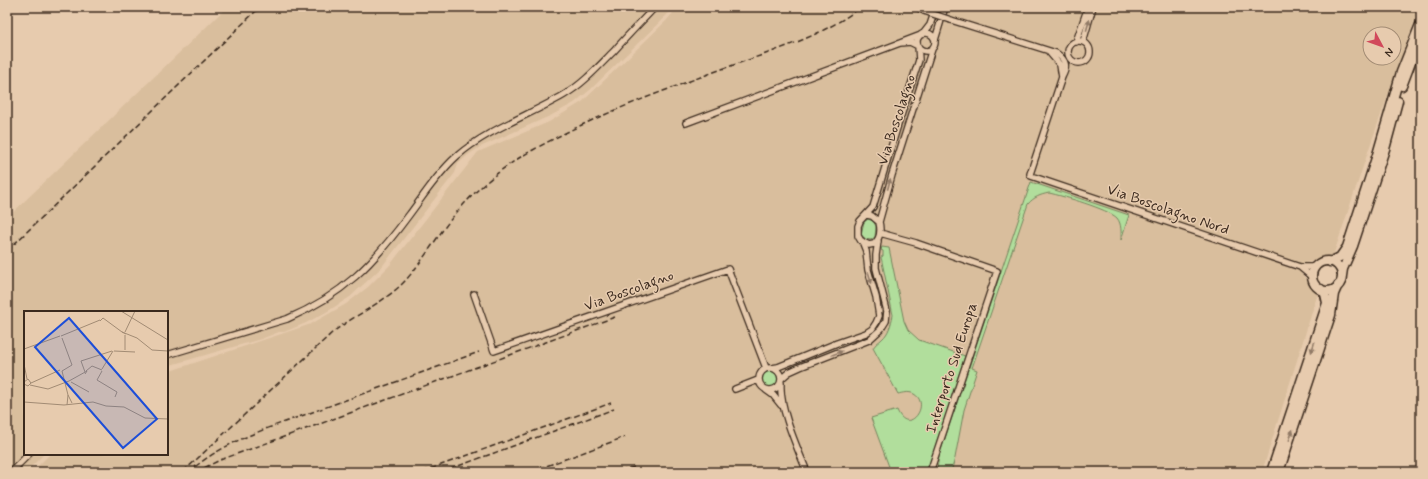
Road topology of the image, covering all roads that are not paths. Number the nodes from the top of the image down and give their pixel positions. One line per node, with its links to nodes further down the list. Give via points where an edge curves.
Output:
1 (655, 7): 30 (street, via 600,65 573,89 495,130 449,163 383,249 358,276 338,291 306,311 287,319)
2 (918, 7): 24 (street, Via Boscolagno Nord, bridge, via 1049,52 1060,66 1062,77 1031,176)
3 (936, 7): 8 (street, Via Boscolagno, via 930,25)
4 (945, 7): 10 (street, Via Boscolagno)
5 (1088, 7): 11 (street)
6 (1093, 7): 12 (street, one-way to 6)
7 (1421, 22): 22 (main road, via 1401,72 1347,247 1340,257)
8 (922, 35): 10 (street, via 931,34); 13 (street); 14 (street, Via Boscolagno, via 918,40)
9 (1421, 36): 25 (main road, via 1401,89 1385,149 1353,246 1342,269)
10 (935, 40): 15 (street, Via Boscolagno)
11 (1076, 42): 12 (street); 12 (street, via 1069,49 1069,56 1073,61 1080,63 1090,54)
12 (1083, 42)
13 (900, 43): 14 (street, via 910,42); 16 (street)
14 (918, 46): 15 (street, via 926,51); 17 (street, Via Boscolagno, via 919,60 873,207)
15 (932, 49): 18 (street, Via Boscolagno, one-way to 15, via 892,175)
16 (686, 123)
17 (867, 215): 18 (street); 21 (street, Via Boscolagno, via 858,226)
18 (880, 222): 19 (street, Via Boscolagno)
19 (880, 233): 20 (street, Via Boscolagno); 40 (street, Interporto Sud Europa, via 997,271)
20 (878, 240): 21 (street, via 869,245); 33 (street, Via Boscolagno, one-way to 20, via 789,372 869,340 881,329 886,321 887,312 876,268)
21 (861, 241): 31 (street, Via Boscolagno, one-way to 31, via 866,251 879,316 872,329 778,367)
22 (1330, 262): 23 (main road); 25 (main road, via 1338,267)
23 (1317, 265): 24 (street, Via Boscolagno Nord); 26 (main road)
24 (1300, 267): 26 (street, Via Boscolagno Nord)
25 (1342, 276): 27 (main road)
26 (1312, 278): 28 (main road)
27 (1338, 285): 28 (main road, via 1330,290); 42 (main road, one-way to 27, via 1331,315)
28 (1321, 289): 41 (main road, one-way to 41, via 1327,303)
29 (474, 294): 31 (street, Via Boscolagno, via 494,351 728,269)
30 (168, 355)
31 (769, 368): 32 (street, via 761,371); 33 (street, Via Boscolagno, via 779,372)
32 (758, 380): 34 (street); 35 (street)
33 (781, 381): 35 (street, Via Boscolagno, via 776,389); 36 (street)
34 (735, 389)
35 (766, 390): 36 (street)
36 (783, 409): 39 (street)
37 (28, 455): 38 (street)
38 (11, 472)
39 (806, 472)
40 (930, 472)
41 (1271, 472)
42 (1279, 472)

